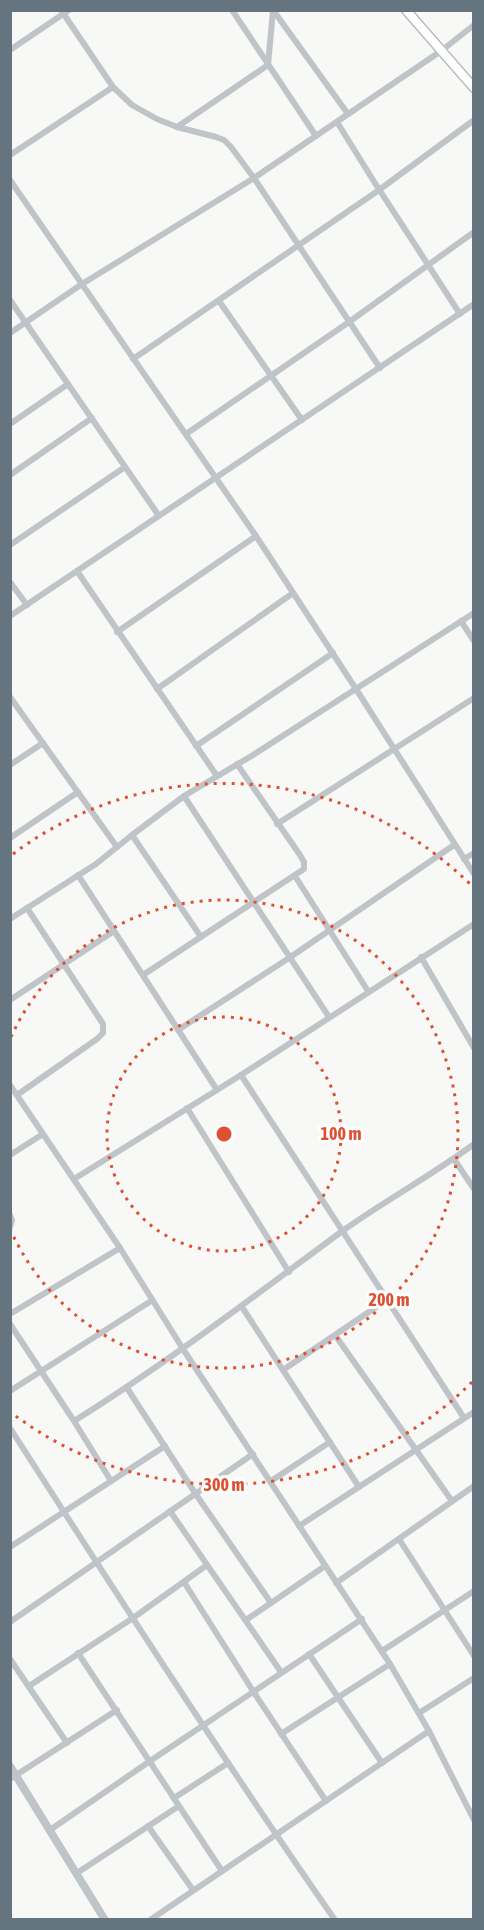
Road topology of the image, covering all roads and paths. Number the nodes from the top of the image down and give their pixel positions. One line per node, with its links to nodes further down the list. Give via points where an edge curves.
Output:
1 (232, 10): 8 (street)
2 (273, 10): 8 (street); 11 (street)
3 (406, 10): 7 (main road)
4 (65, 12): 6 (street); 9 (street)
5 (474, 25): 7 (street)
6 (10, 50)
7 (441, 51): 10 (main road); 11 (street)
8 (268, 65): 14 (street); 15 (street)
9 (113, 87): 14 (street, via 132,105); 16 (street)
10 (474, 88)
11 (348, 114): 13 (street)
12 (474, 120): 20 (street)
13 (336, 122): 15 (street); 20 (street)
14 (177, 127): 17 (street, via 224,140)
15 (316, 136): 17 (street)
16 (10, 155)
17 (254, 178): 23 (street); 25 (street)
18 (10, 180): 19 (street)
19 (17, 189): 21 (street); 25 (street)
20 (379, 190): 23 (street); 24 (street)
21 (10, 193)
22 (474, 232): 24 (street)
23 (299, 247): 27 (street); 30 (street)
24 (428, 265): 29 (street); 30 (street)
25 (82, 284): 31 (street); 33 (street)
26 (10, 300): 31 (street)
27 (219, 301): 33 (street); 35 (street)
28 (474, 304): 29 (street)
29 (460, 314): 34 (street)
30 (349, 322): 34 (street); 35 (street)
31 (25, 323): 32 (street); 36 (street)
32 (10, 333)
33 (133, 359): 40 (street)
34 (380, 368): 38 (street)
35 (271, 375): 38 (street); 40 (street)
36 (69, 384): 37 (street); 39 (street)
37 (92, 418): 41 (street); 42 (street)
38 (302, 420): 43 (street)
39 (10, 424)
40 (186, 434): 43 (street)
41 (125, 467): 44 (street); 46 (street)
42 (10, 475)
43 (216, 479): 44 (street); 45 (street)
44 (159, 516): 47 (street)
45 (256, 536): 49 (street); 54 (street)
46 (10, 545)
47 (77, 571): 50 (street); 54 (street)
48 (10, 582): 50 (street)
49 (293, 593): 56 (street); 57 (street)
50 (27, 605): 52 (street)
51 (474, 613): 53 (street)
52 (10, 616)
53 (461, 621): 55 (street); 58 (street)
54 (117, 632): 57 (street)
55 (474, 641)
56 (333, 653): 58 (street); 62 (street)
57 (157, 689): 62 (street)
58 (357, 689): 63 (street); 64 (street)
59 (10, 697): 61 (street)
60 (474, 698): 63 (street)
61 (43, 743): 65 (street); 67 (street)
62 (196, 746): 66 (street)
63 (394, 749): 69 (street); 72 (street)
64 (237, 764): 66 (street); 69 (street)
65 (10, 765)
66 (217, 776): 68 (street)
67 (78, 792): 71 (street); 73 (street)
68 (184, 796): 70 (street); 79 (street)
69 (277, 824): 78 (street, via 304,862 304,869)
70 (132, 835): 73 (street); 85 (street)
71 (10, 838)
72 (454, 845): 75 (street); 83 (street)
73 (117, 847): 77 (street)
74 (474, 853): 75 (street)
75 (464, 859): 76 (street)
76 (474, 874)
77 (78, 875): 80 (street); 84 (street)
78 (295, 876): 79 (street); 83 (street)
79 (253, 903): 85 (street); 87 (street)
80 (27, 908): 81 (street); 88 (street)
81 (10, 919)
82 (474, 924): 86 (street)
83 (329, 930): 87 (street); 90 (street)
84 (114, 931): 88 (street); 89 (street)
85 (201, 937): 89 (street)
86 (421, 957): 90 (street); 94 (street)
87 (289, 958): 92 (street); 93 (street)
88 (63, 964): 91 (street); 98 (street, via 103,1024 103,1033)
89 (143, 975): 93 (street)
90 (368, 992): 92 (street)
91 (10, 1000)
92 (329, 1017): 95 (street)
93 (178, 1030): 97 (street)
94 (474, 1048)
95 (241, 1075): 97 (street); 108 (street)
96 (10, 1085): 98 (street)
97 (217, 1090): 99 (street)
98 (17, 1095): 100 (street)
99 (187, 1108): 104 (street); 110 (street)
100 (43, 1134): 102 (street); 104 (street)
101 (474, 1144): 103 (street)
102 (10, 1155)
103 (454, 1159): 105 (street); 108 (street)
104 (74, 1179): 109 (street)
105 (474, 1189)
106 (10, 1215): 107 (street)
107 (10, 1227)
108 (343, 1230): 110 (street); 111 (street)
109 (120, 1248): 112 (street); 114 (street)
110 (289, 1272): 113 (street)
111 (388, 1299): 116 (street); 123 (street)
112 (152, 1300): 117 (street); 119 (street)
113 (242, 1307): 117 (street); 118 (street)
114 (10, 1314)
115 (10, 1324): 119 (street)
116 (335, 1335): 118 (street); 128 (street)
117 (183, 1349): 120 (street); 129 (street)
118 (284, 1370): 126 (street)
119 (42, 1371): 121 (street); 124 (street)
120 (127, 1388): 124 (street); 127 (street)
121 (10, 1391)
122 (473, 1413): 123 (street)
123 (464, 1418): 128 (street)
124 (74, 1421): 130 (street)
125 (10, 1428): 137 (street)
126 (330, 1442): 131 (street); 133 (street)
127 (165, 1446): 130 (street); 134 (street)
128 (417, 1449): 133 (street); 135 (street)
129 (253, 1454): 131 (street); 134 (street)
130 (111, 1481): 137 (street)
131 (271, 1481): 138 (street)
132 (474, 1486): 135 (street)
133 (359, 1487): 138 (street)
134 (195, 1494): 136 (street); 147 (street)
135 (452, 1501): 139 (street)
136 (170, 1511): 141 (street); 142 (street)
137 (64, 1512): 140 (street); 141 (street)
138 (299, 1526): 143 (street)
139 (399, 1539): 145 (street); 148 (street)
140 (10, 1547)
141 (96, 1562): 149 (street); 152 (street)
142 (207, 1565): 144 (street); 151 (street)
143 (325, 1566): 145 (street); 147 (street)
144 (183, 1582): 149 (street); 162 (street)
145 (336, 1583): 150 (street)
146 (474, 1591): 148 (street)
147 (271, 1603): 151 (street)
148 (444, 1610): 153 (street); 156 (street)
149 (133, 1618): 154 (street); 166 (street)
150 (362, 1619): 153 (street); 155 (street)
151 (246, 1620): 159 (street)
152 (10, 1622)
153 (382, 1651): 158 (street)
154 (78, 1653): 161 (street); 164 (street)
155 (309, 1654): 159 (street); 163 (street)
156 (474, 1656)
157 (10, 1659): 161 (street)
158 (390, 1664): 163 (street); 165 (street)
159 (281, 1672): 162 (street)
160 (474, 1678): 165 (street)
161 (29, 1686): 169 (street)
162 (253, 1691): 166 (street); 168 (street)
163 (338, 1697): 168 (street); 172 (street)
164 (117, 1710): 169 (street); 170 (street)
165 (419, 1713): 167 (street)
166 (203, 1725): 170 (street); 171 (street)
167 (429, 1731): 172 (street); 178 (street)
168 (281, 1734): 176 (street)
169 (67, 1743): 174 (street)
170 (150, 1761): 175 (street); 180 (street)
171 (228, 1763): 175 (street); 181 (street)
172 (382, 1763): 176 (street)
173 (10, 1766): 174 (street)
174 (13, 1777): 180 (street)
175 (174, 1798): 177 (street)
176 (326, 1801): 181 (street)
177 (179, 1806): 179 (street); 182 (street)
178 (474, 1820)
179 (148, 1826): 183 (street); 184 (street)
180 (50, 1830): 183 (street)
181 (276, 1835): 182 (street); 187 (street)
182 (222, 1871): 184 (street)
183 (77, 1873): 185 (street)
184 (193, 1890): 186 (street)
185 (105, 1920)
186 (150, 1920)
187 (335, 1920)

